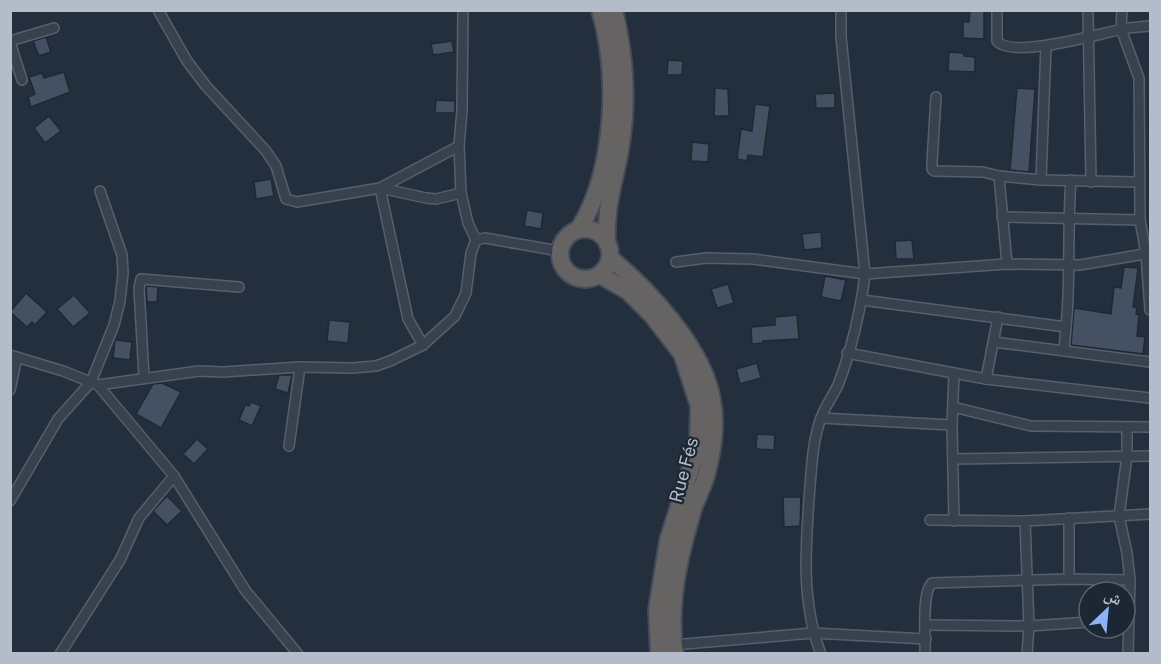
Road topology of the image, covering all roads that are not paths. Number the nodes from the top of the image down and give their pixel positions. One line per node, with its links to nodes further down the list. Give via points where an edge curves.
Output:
1 (158, 10): 23 (street, via 206,86 266,151 276,166 286,199 297,202)
2 (463, 10): 17 (street)
3 (600, 10): 29 (highway, via 608,59 607,146 594,202)
4 (614, 10): 32 (highway, via 624,103 620,148 607,210)
5 (841, 10): 38 (street)
6 (997, 10): 14 (street, via 999,45)
7 (1088, 10): 12 (street)
8 (1122, 10): 11 (street)
9 (1150, 26): 11 (street)
10 (54, 28): 13 (street)
11 (1120, 29): 12 (street); 22 (street, via 1139,78)
12 (1089, 38): 14 (street); 21 (street)
13 (10, 42): 15 (street)
14 (1047, 46): 19 (street)
15 (22, 80)
16 (936, 97): 18 (street, via 933,170)
17 (459, 146): 23 (street); 25 (street)
18 (999, 176): 19 (street); 26 (street)
19 (1041, 180): 20 (street)
20 (1071, 180): 21 (street); 27 (street)
21 (1091, 182): 22 (street)
22 (1138, 182): 28 (street)
23 (380, 188): 25 (street, via 436,199); 45 (street, via 408,319)
24 (100, 191): 54 (street, via 120,244 123,273 114,325)
25 (461, 194): 30 (street, via 468,223)
26 (1002, 217): 27 (street); 35 (street)
27 (1068, 218): 28 (street); 36 (street)
28 (1140, 220): 33 (street)
29 (579, 229): 31 (highway, via 570,233); 32 (highway, via 600,234)
30 (481, 239): 31 (street); 45 (street, via 471,253 466,293 459,309)
31 (559, 250): 37 (highway, via 567,272 577,278 589,279)
32 (609, 250): 37 (highway, via 606,268); 82 (highway, Rue Fés, via 678,329 703,372 712,398 715,423 711,455 682,553 673,598)
33 (1148, 253): 36 (street); 41 (street)
34 (676, 262): 38 (street, via 753,259)
35 (1007, 264): 36 (street); 38 (street)
36 (1069, 265): 43 (street)
37 (600, 274): 82 (highway, Rue Fés, via 628,291 682,354 699,406 698,445 668,541 657,610)
38 (865, 274): 40 (street)
39 (239, 286): 52 (street, via 141,279)
40 (862, 300): 42 (street); 47 (street)
41 (1150, 310)
42 (998, 317): 43 (street); 44 (street)
43 (1066, 327): 46 (street)
44 (994, 342): 46 (street); 53 (street)
45 (423, 345): 50 (street, via 376,366)
46 (1064, 350): 49 (street)
47 (847, 353): 51 (street); 58 (street, via 838,385)
48 (14, 356): 54 (street); 55 (street)
49 (1150, 362)
50 (300, 367): 52 (street); 62 (street)
51 (954, 373): 53 (street); 57 (street)
52 (144, 377): 54 (street)
53 (986, 379): 56 (street)
54 (94, 384): 66 (street); 67 (street, via 58,419)
55 (10, 390)
56 (1150, 398)
57 (952, 407): 59 (street); 60 (street, via 1031,426)
58 (821, 418): 59 (street); 80 (street, via 814,443 807,537 807,593)
59 (952, 425): 65 (street)
60 (1127, 428): 61 (street); 63 (street)
61 (1150, 428)
62 (289, 446)
63 (1127, 456): 64 (street); 65 (street); 69 (street)
64 (1150, 456)
65 (953, 459): 72 (street)
66 (174, 476): 83 (street, via 140,518 120,560); 84 (street, via 245,590)
67 (10, 501)
68 (1150, 514): 69 (street)
69 (1119, 516): 70 (street); 75 (street)
70 (1069, 518): 73 (street); 74 (street)
71 (930, 520): 72 (street)
72 (954, 520): 73 (street)
73 (1025, 521): 76 (street)
74 (1069, 579): 75 (street); 76 (street)
75 (1130, 579)
76 (1028, 581): 78 (street, via 932,583 926,591); 79 (street)
77 (1077, 623): 79 (street)
78 (926, 625): 79 (street); 81 (street)
79 (1029, 626): 87 (street)
80 (813, 633): 81 (street); 82 (street); 85 (street)
81 (926, 639): 86 (street)
82 (669, 651)
83 (60, 654)
84 (297, 654)
85 (821, 654)
86 (925, 654)
87 (1027, 654)

